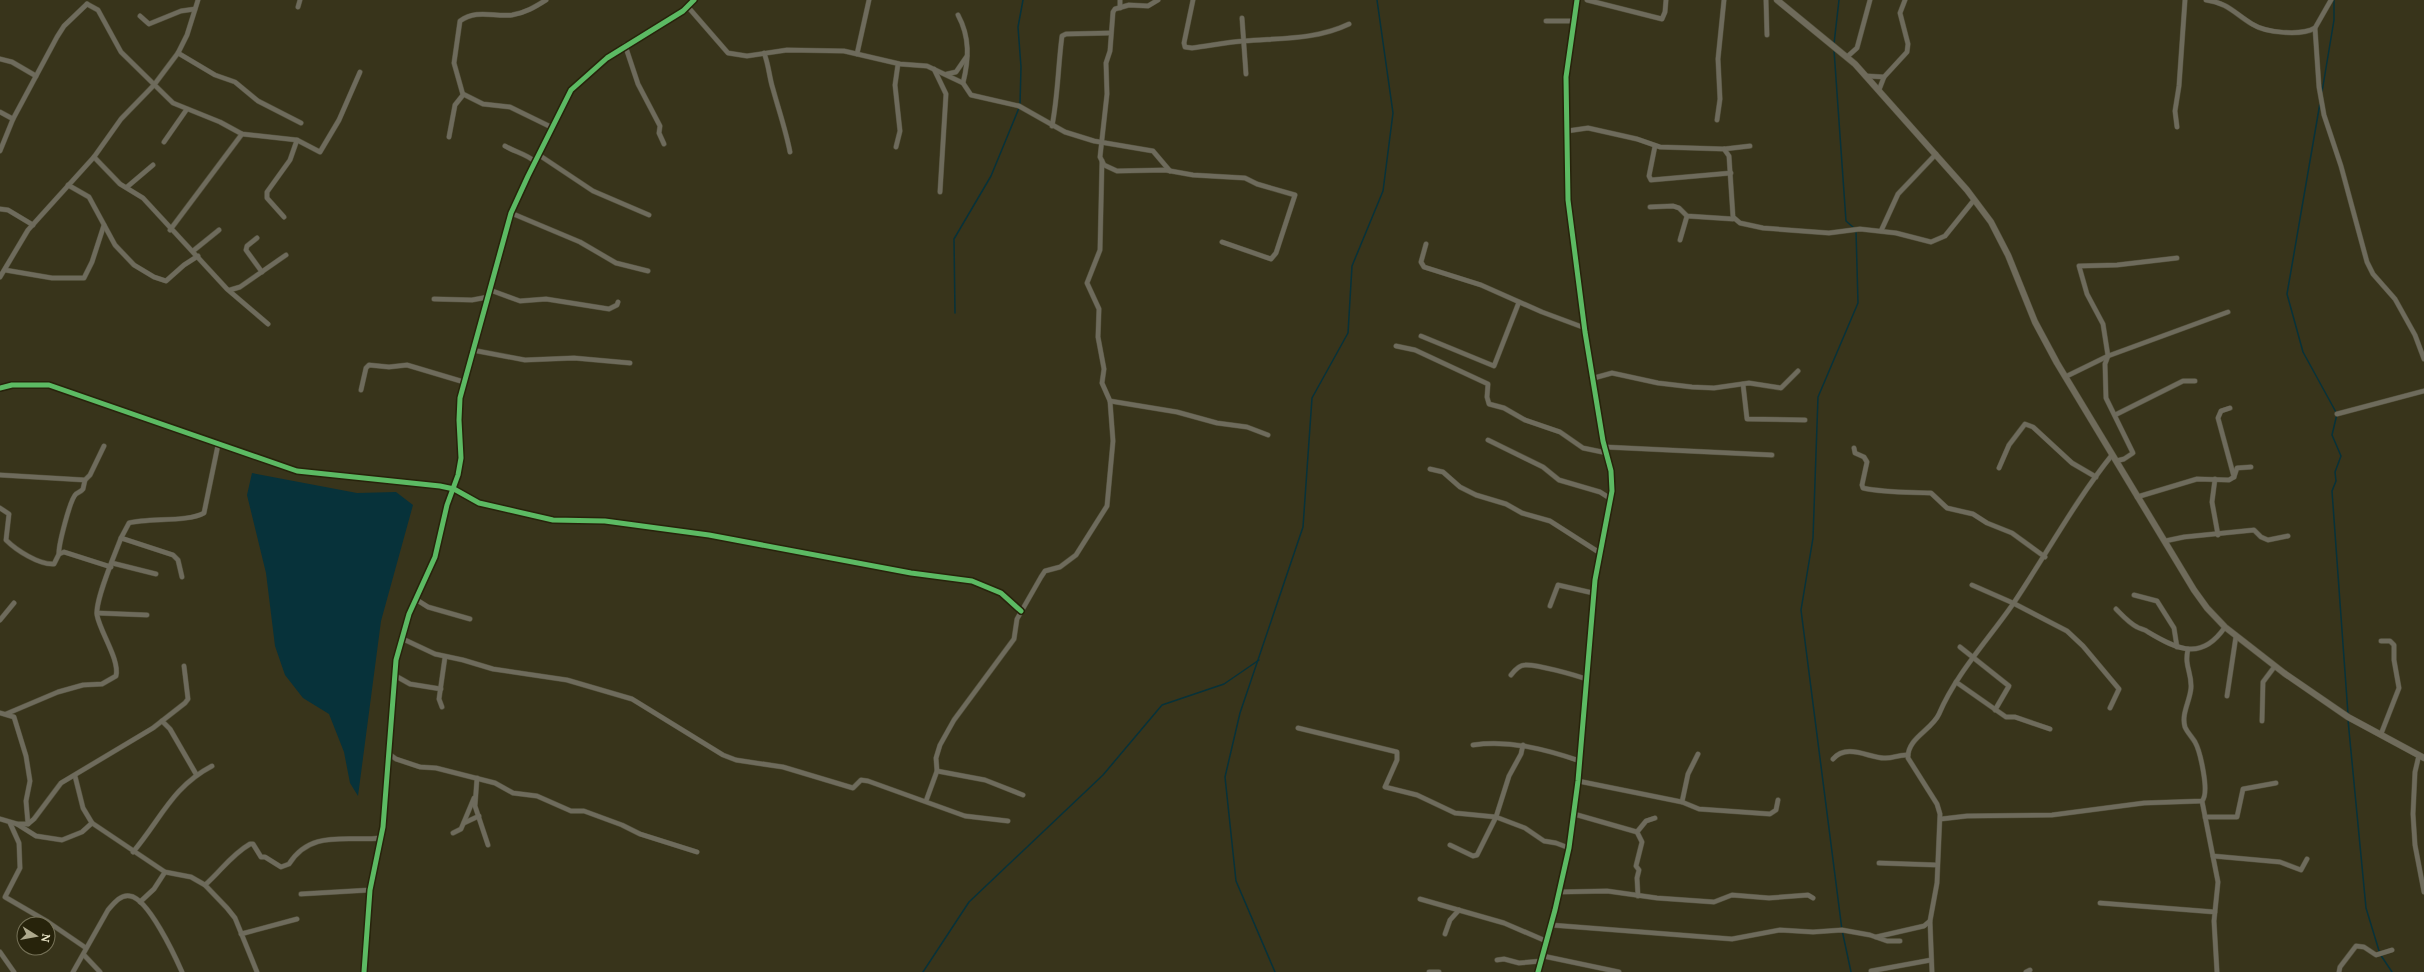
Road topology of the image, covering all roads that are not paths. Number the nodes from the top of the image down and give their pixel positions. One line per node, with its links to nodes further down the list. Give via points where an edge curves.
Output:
1 (198, 0): 25 (street)
2 (300, 0): 22 (street)
3 (546, 0): 54 (street, via 532,9 519,13 474,14 460,21 454,63)
4 (694, 0): 23 (street)
5 (869, 0): 39 (street)
6 (1120, 0): 24 (street)
7 (1158, 0): 24 (street, via 1148,6 1132,5)
8 (1193, 0): 35 (street, via 1185,35 1185,47)
9 (1577, 0): 30 (street)
10 (1587, 0): 11 (street, via 1662,19)
11 (1666, 0)
12 (1724, 0): 58 (street, via 1718,59 1720,99)
13 (1766, 0): 34 (street)
14 (1777, 0): 41 (main road)
15 (1870, 0): 41 (street, via 1857,48)
16 (1905, 0): 50 (street, via 1900,9 1900,17 1908,52)
17 (2185, 0): 62 (street, via 2175,110)
18 (2206, 0): 21 (street)
19 (2331, 0): 32 (street)
20 (87, 2): 48 (street, via 64,26); 52 (street, via 98,10 121,52)
21 (2224, 2): 32 (street, via 2260,27 2295,34)
22 (298, 7)
23 (688, 7): 36 (street); 38 (street, via 725,52 747,56)
24 (1120, 8): 33 (street, via 1113,12)
25 (195, 9): 27 (street, via 181,11 149,24); 37 (street)
26 (958, 15): 40 (street, via 967,35)
27 (140, 16)
28 (1242, 18): 35 (street)
29 (1546, 21): 30 (street)
30 (1573, 22): 63 (street, via 1566,77)
31 (1349, 24): 35 (street, via 1323,33 1288,40)
32 (2315, 28): 126 (street, via 2319,87 2324,115 2367,262 2373,274 2395,299 2415,335)
33 (1110, 33): 60 (street, via 1062,36 1058,98); 68 (street)
34 (1767, 35)
35 (1243, 41): 47 (street)
36 (624, 45): 61 (street, via 571,90); 69 (street, via 638,84 660,126 659,133)
37 (178, 53): 52 (street); 59 (street, via 215,75 235,82 258,101)
38 (764, 53): 39 (street, via 830,50); 76 (street)
39 (857, 54): 43 (street)
40 (967, 56): 46 (street, via 956,72); 51 (street)
41 (1848, 56): 49 (main road)
42 (0, 59): 48 (street, via 12,62)
43 (898, 64): 44 (street, via 922,64); 73 (street, via 895,85 900,131)
44 (934, 69): 46 (street); 87 (street, via 946,94)
45 (360, 72): 66 (street, via 339,120 320,152)
46 (947, 74): 51 (street)
47 (1246, 74)
48 (36, 76): 57 (street)
49 (1867, 76): 50 (street); 53 (main road)
50 (1884, 78): 53 (street)
51 (963, 83): 60 (street, via 971,95 1024,108)
52 (154, 86): 55 (street, via 173,102); 79 (street, via 121,119)
53 (1879, 90): 77 (main road)
54 (463, 96): 61 (street, via 484,104 510,107); 65 (street, via 456,105)
55 (187, 109): 64 (street); 67 (street)
56 (0, 112): 57 (street)
57 (13, 119): 75 (street)
58 (1717, 120)
59 (301, 123)
60 (1052, 126): 68 (street)
61 (552, 127): 78 (street)
62 (2176, 127)
63 (1567, 131): 71 (street, via 1588,128 1637,139); 121 (street, via 1568,200)
64 (242, 134): 66 (street); 98 (street)
65 (449, 137)
66 (297, 140): 94 (street, via 290,160 267,195)
67 (164, 142)
68 (1102, 142): 80 (street); 83 (street, via 1153,151)
69 (664, 144)
70 (505, 146): 82 (street, via 529,157 534,161)
71 (1655, 146): 74 (street); 84 (street, via 1649,176 1651,180)
72 (1750, 146): 74 (street)
73 (896, 147)
74 (1724, 149): 84 (street, via 1729,156)
75 (0, 151)
76 (790, 152)
77 (1936, 154): 88 (main road); 100 (street, via 1898,194)
78 (539, 155): 82 (street); 92 (street, via 593,191)
79 (94, 157): 85 (street); 86 (street, via 120,184)
80 (1102, 161): 83 (street, via 1104,165 1117,171); 137 (street, via 1100,250 1087,283 1099,309 1098,337 1104,369 1102,383)
81 (153, 165): 86 (street)
82 (534, 165): 91 (street)
83 (1170, 171): 103 (street, via 1193,176 1245,178 1295,195 1276,253 1271,259)
84 (1731, 173): 95 (street)
85 (68, 185): 96 (street); 97 (street, via 88,197)
86 (127, 187): 98 (street, via 143,198)
87 (940, 192)
88 (1974, 200): 100 (street, via 1945,236 1936,241 1923,241 1903,234); 129 (main road, via 1991,222 2008,255 2035,322)
89 (1650, 207): 93 (street, via 1673,206)
90 (0, 210): 96 (street, via 8,210)
91 (511, 213): 110 (street, via 580,242 616,263); 114 (street)
92 (649, 215)
93 (1687, 216): 95 (street); 102 (street)
94 (284, 217)
95 (1734, 219): 100 (street, via 1740,223 1794,232 1832,233 1860,229)
96 (33, 225): 109 (street)
97 (104, 225): 107 (street, via 115,245 134,264 162,282); 109 (street, via 84,278 52,278)
98 (170, 230): 105 (street)
99 (219, 230): 105 (street)
100 (1881, 231)
101 (257, 238): 111 (street, via 246,250)
102 (1680, 240)
103 (1222, 242)
104 (1426, 244): 118 (street, via 1421,262 1424,267 1482,285)
105 (193, 251): 107 (street)
106 (286, 255): 111 (street)
107 (198, 256): 113 (street)
108 (2177, 258): 125 (street, via 2117,265 2079,266 2087,294 2104,324)
109 (5, 270): 112 (street)
110 (648, 271)
111 (262, 272): 113 (street, via 240,287)
112 (0, 277)
113 (230, 290): 120 (street)
114 (490, 290): 115 (street); 117 (street, via 520,301 546,299 609,309 617,306)
115 (488, 298): 116 (street); 124 (street)
116 (434, 299)
117 (618, 302)
118 (1519, 302): 121 (street); 122 (street, via 1494,366)
119 (2228, 312): 125 (street)
120 (268, 324)
121 (1585, 328): 130 (street)
122 (1421, 336)
123 (1396, 346): 148 (street, via 1416,350 1488,384 1486,397 1490,404 1560,432 1583,448)
124 (472, 350): 127 (street, via 525,360 574,358); 132 (street)
125 (2108, 356): 129 (street); 140 (street, via 2105,364 2106,398)
126 (2424, 358)
127 (630, 363)
128 (1798, 371): 133 (street, via 1782,388)
129 (2065, 377): 150 (main road)
130 (1594, 378): 133 (street, via 1612,373 1658,383 1714,388); 146 (street)
131 (2195, 381): 140 (street, via 2183,382)
132 (464, 382): 135 (street, via 407,365 369,365); 160 (street, via 459,408 460,458)
133 (1743, 384): 141 (street, via 1747,419)
134 (0, 388): 144 (street, via 12,385 49,385)
135 (361, 390)
136 (2424, 391): 139 (street)
137 (1110, 401): 142 (street, via 1173,411 1216,423 1247,427); 184 (street, via 1113,442 1108,506 1076,555 1060,567 1045,571)
138 (2230, 408): 156 (street, via 2221,411 2218,418)
139 (2337, 414)
140 (2115, 415): 151 (street, via 2133,453)
141 (1805, 420)
142 (1268, 435)
143 (1488, 440): 162 (street, via 1543,467 1558,480 1600,492)
144 (218, 445): 160 (street, via 297,471); 166 (street, via 204,513 196,518 129,523)
145 (104, 446): 159 (street)
146 (1605, 447): 148 (street); 149 (street)
147 (1854, 448): 172 (street, via 1855,453 1864,457 1867,462 1863,488 1889,493 1931,493 1947,508 1973,514 2012,533)
148 (1607, 453): 162 (street, via 1611,472)
149 (1772, 455)
150 (2112, 455): 151 (main road); 157 (street)
151 (2116, 461): 161 (main road)
152 (2251, 467): 156 (street, via 2237,468)
153 (1999, 468): 157 (street, via 2010,445 2025,424 2033,427 2072,463)
154 (1430, 469): 170 (street, via 1443,472 1460,487 1476,495 1506,504 1522,514 1550,521)
155 (0, 475): 159 (street)
156 (2234, 477): 158 (street, via 2230,480)
157 (2096, 478): 172 (street)
158 (2215, 479): 161 (street, via 2197,479); 164 (street, via 2212,502)
159 (85, 480): 171 (street, via 81,492 76,494 68,516 58,547)
160 (454, 488): 179 (street, via 447,505 435,557); 184 (street, via 479,503 553,520 605,522 710,535 911,573 972,581 1001,593)
161 (2137, 497): 169 (main road)
162 (1611, 499): 170 (street)
163 (0, 508): 167 (street, via 9,514)
164 (2218, 534): 165 (street, via 2254,530 2268,540); 169 (street)
165 (2288, 536)
166 (121, 538): 173 (street); 175 (street, via 173,555 178,560)
167 (6, 540): 168 (street); 171 (street, via 23,553 48,564 54,564)
168 (0, 541)
169 (2165, 541): 189 (main road, via 2207,608)
170 (1600, 553): 177 (street)
171 (59, 554): 173 (street, via 70,553)
172 (2044, 557): 181 (street)
173 (111, 565): 174 (street); 185 (street)
174 (156, 574)
175 (182, 577)
176 (1972, 585): 181 (street)
177 (1593, 593): 182 (street, via 1558,585); 202 (street)
178 (2134, 595): 194 (street, via 2158,601 2174,628)
179 (417, 600): 187 (street, via 428,607); 191 (street, via 409,614)
180 (14, 603): 188 (street)
181 (2013, 603): 197 (street); 207 (street, via 2067,631 2083,646 2120,689)
182 (1550, 606)
183 (2116, 609): 194 (street, via 2137,627)
184 (1021, 611): 225 (street, via 1016,622 1014,639 954,720 943,740 936,758)
185 (97, 613): 186 (street); 210 (street, via 115,664 115,678 102,684 84,685 58,692)
186 (147, 614)
187 (470, 618)
188 (0, 620)
189 (2225, 627): 190 (main road); 195 (street, via 2210,643 2200,649)
190 (2236, 636): 199 (main road); 205 (street)
191 (403, 639): 196 (street); 200 (street)
192 (2381, 641): 215 (street, via 2390,641 2394,645 2399,685)
193 (1960, 647): 197 (street)
194 (2177, 647): 195 (street)
195 (2188, 649): 234 (street, via 2186,665 2191,686 2190,702 2184,714 2185,726 2196,743 2203,769 2206,793)
196 (445, 657): 204 (street); 235 (street, via 470,661 493,669 567,680 632,699 716,752 736,760 783,767 852,788 861,780 868,781 914,799)
197 (1974, 658): 203 (street); 208 (street, via 2009,686)
198 (184, 666): 211 (street, via 188,699)
199 (2275, 666): 212 (street, via 2263,682); 215 (main road, via 2348,716)
200 (394, 675): 204 (street, via 410,684); 218 (street)
201 (1511, 675): 202 (street, via 1514,670 1525,664)
202 (1586, 679): 223 (street)
203 (1956, 682): 208 (street); 220 (street, via 1936,718 1914,742)
204 (441, 690): 206 (street, via 439,699)
205 (2227, 696)
206 (442, 707)
207 (2110, 708)
208 (1995, 710): 214 (street, via 2006,717 2015,717)
209 (0, 713): 210 (street)
210 (6, 714): 249 (street, via 14,717 26,756 30,781 26,801)
211 (162, 721): 226 (street, via 170,729); 227 (street)
212 (2262, 721)
213 (1298, 728): 240 (street, via 1397,752 1385,787 1417,795 1455,813)
214 (2050, 729)
215 (2381, 734): 221 (main road)
216 (1473, 745): 217 (street)
217 (1524, 745): 223 (street); 240 (street, via 1509,776)
218 (389, 754): 228 (street, via 420,767 436,768); 252 (street)
219 (1698, 754): 236 (street, via 1688,774)
220 (1908, 755): 222 (street, via 1900,754 1884,759 1862,752 1836,756); 243 (street, via 1937,804)
221 (2422, 756): 266 (street, via 2415,772 2413,814 2415,845)
222 (1833, 759)
223 (1580, 761): 229 (street)
224 (212, 766): 226 (street)
225 (937, 771): 231 (street, via 985,780); 235 (street)
226 (196, 774): 256 (street, via 179,789)
227 (75, 776): 246 (street, via 83,808); 249 (street, via 61,783 34,820)
228 (477, 778): 232 (street); 257 (street, via 502,785 514,793 537,796 571,811 584,811 640,834)
229 (1578, 781): 236 (street); 237 (street)
230 (2276, 783): 239 (street, via 2243,789 2237,817)
231 (1023, 795)
232 (474, 798): 238 (street); 247 (street)
233 (1778, 800): 236 (street, via 1776,810 1770,814 1699,809)
234 (2202, 800): 239 (street); 243 (street, via 2144,803 2052,815 1967,816)
235 (926, 801): 244 (street, via 964,816)
236 (1682, 802)
237 (1574, 814): 250 (street); 255 (street)
238 (478, 816): 247 (street); 253 (street)
239 (2205, 817): 258 (street)
240 (1496, 818): 254 (street, via 1477,855 1473,856); 255 (street, via 1525,828 1544,840)
241 (1655, 818): 250 (street, via 1646,821)
242 (0, 819): 245 (street)
243 (1940, 819): 261 (street)
244 (1008, 821)
245 (10, 823): 248 (street); 283 (street, via 19,843 20,868 5,898 48,922)
246 (92, 823): 248 (street, via 82,832 62,840 36,836); 256 (street)
247 (464, 823): 251 (street, via 461,829)
248 (17, 824): 249 (street)
249 (28, 824)
250 (1637, 832): 268 (street, via 1642,842 1636,866 1639,870)
251 (453, 833)
252 (381, 838): 263 (street, via 354,841 328,838 317,841 306,845 289,864 281,866 261,857 253,844 250,844 225,862); 264 (street)
253 (488, 845)
254 (1450, 845)
255 (1569, 848): 265 (street)
256 (133, 852): 262 (street)
257 (697, 852)
258 (2213, 856): 259 (street, via 2280,862 2301,870); 274 (street, via 2218,882)
259 (2307, 859)
260 (1879, 863): 261 (street)
261 (1938, 865): 276 (street)
262 (165, 872): 263 (street, via 190,877); 271 (street, via 154,889)
263 (205, 885): 278 (street, via 235,918)
264 (370, 890): 267 (street); 296 (street)
265 (1559, 892): 268 (street, via 1608,892); 277 (street)
266 (2424, 892)
267 (301, 894)
268 (1638, 896): 270 (street, via 1714,902 1732,895 1769,898 1808,895)
269 (1420, 898): 273 (street)
270 (1813, 898)
271 (140, 902): 283 (street, via 130,895 115,902); 294 (street, via 167,940)
272 (2100, 903): 274 (street)
273 (1459, 910): 279 (street, via 1450,920); 281 (street, via 1504,923)
274 (2214, 912): 302 (street)
275 (297, 919): 278 (street)
276 (1930, 921): 280 (street, via 1924,926); 289 (street)
277 (1551, 925): 280 (street, via 1732,939 1780,930 1842,930); 281 (street)
278 (241, 934): 295 (street)
279 (1445, 934)
280 (1876, 937): 282 (street, via 1887,941)
281 (1546, 941): 287 (street)
282 (1900, 941)
283 (86, 948): 286 (street)
284 (2392, 950): 303 (street, via 2376,955 2364,947 2356,946)
285 (0, 952): 291 (street)
286 (84, 955): 292 (street); 293 (street)
287 (1542, 958): 288 (street, via 1519,963); 299 (street); 300 (street)
288 (1497, 960)
289 (1931, 960): 290 (street); 301 (street)
290 (1871, 971)
291 (14, 972)
292 (73, 972)
293 (100, 972)
294 (182, 972)
295 (256, 972)
296 (364, 972)
297 (1429, 972): 298 (street)
298 (1439, 972)
299 (1538, 972)
300 (1619, 972)
301 (1932, 972)
302 (2217, 972)
303 (2339, 972)

